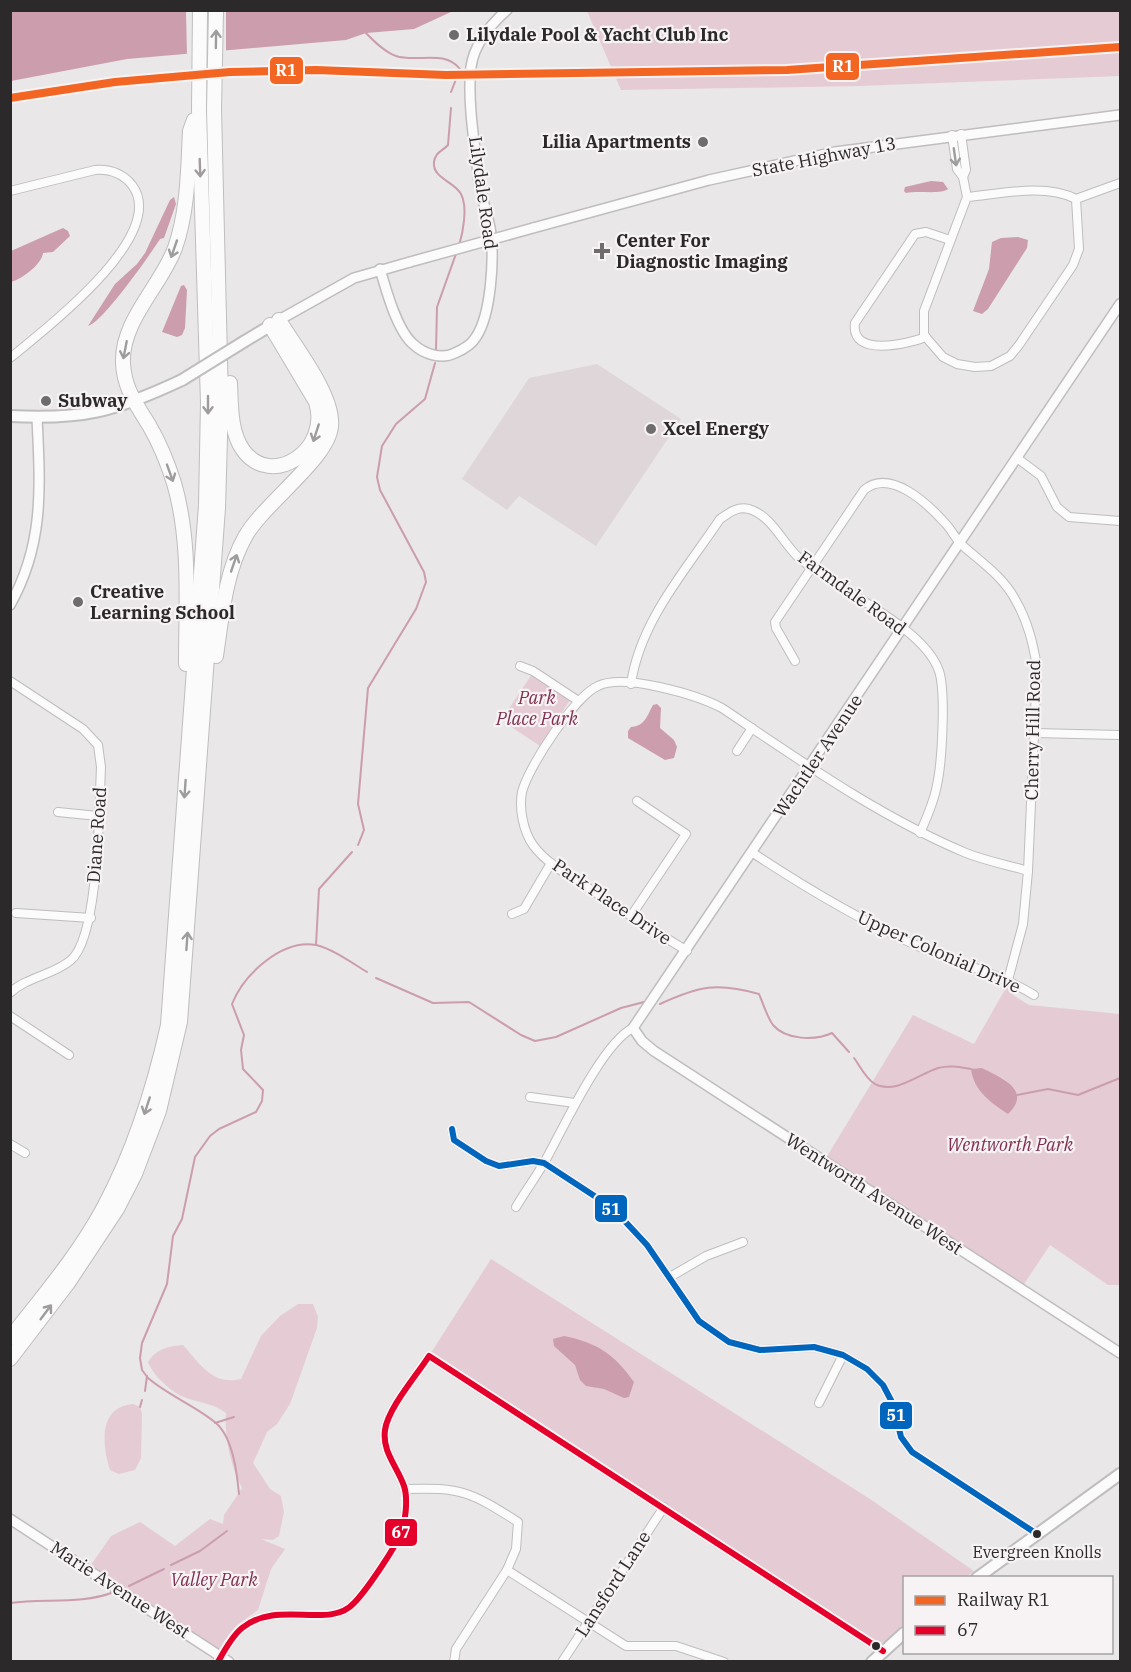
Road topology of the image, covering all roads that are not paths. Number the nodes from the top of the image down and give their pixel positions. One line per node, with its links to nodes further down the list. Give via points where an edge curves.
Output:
1 (200, 10): 4 (highway)
2 (216, 10): 5 (highway, one-way to 2)
3 (507, 10): 13 (street, Lilydale Road, via 489,28 471,67 472,121 492,255 482,326 475,339 452,355 439,357 414,345 403,330)
4 (199, 110): 18 (highway, one-way to 18, via 190,131 186,195 175,246 124,347 124,374); 37 (highway, one-way to 37, via 208,403 206,505)
5 (215, 115): 15 (highway, one-way to 5, via 319,412 313,443 298,458 279,464 251,458 238,442 233,425 222,153); 35 (highway, via 221,401)
6 (1120, 115): 7 (street, State Highway 13)
7 (957, 135): 10 (street, via 957,169); 13 (street, State Highway 13, bridge, via 775,164)
8 (1120, 183): 11 (street)
9 (10, 191): 17 (street, via 106,170 121,175 132,186 139,211 128,242 117,258 62,316)
10 (967, 196): 11 (street, via 1034,191); 12 (street)
11 (1076, 199): 16 (street, via 1079,249 1073,265 1010,356 991,366 957,364 934,349)
12 (950, 240): 16 (street, via 924,311); 16 (street, via 927,232 915,234 855,323 855,334 869,346 915,342)
13 (380, 269): 15 (street, State Highway 13, via 328,291)
14 (1120, 304): 21 (street, Wachtler Avenue)
15 (275, 323): 18 (main road, bridge, via 182,380); 35 (highway, one-way to 15, via 234,561 260,514 316,459 332,427 324,394)
16 (926, 337)
17 (10, 358)
18 (133, 402): 20 (main road, via 96,413); 37 (highway, one-way to 37, via 150,426 166,463 183,524)
19 (10, 416): 20 (main road)
20 (37, 417): 25 (street, via 39,520 23,582)
21 (1017, 458): 22 (street, via 1041,476 1057,507 1070,517); 23 (street, Wachtler Avenue)
22 (1120, 521)
23 (960, 543): 24 (street, Cherry Hill Road, via 927,506 894,483 879,481 864,490); 26 (street, Wachtler Avenue); 33 (street, Cherry Hill Road, via 1001,579 1026,621 1037,667)
24 (812, 568): 26 (street, Farmdale Road); 27 (street, Cherry Hill Road, via 776,622); 30 (street, Farmdale Road, via 761,516 749,509 735,509 720,519 646,630 634,661)
25 (10, 605)
26 (903, 629): 38 (street, Wachtler Avenue); 42 (street, Farmdale Road, via 930,654 942,689 938,783)
27 (795, 661)
28 (520, 666): 31 (street)
29 (10, 681): 41 (street, Diane Road, via 83,729 98,745 102,767)
30 (631, 684): 31 (street, Park Place Drive, via 599,685); 32 (street, Park Place Drive, via 700,696)
31 (577, 700): 44 (street, Park Place Drive, via 532,769 522,792 522,820 532,844)
32 (752, 728): 36 (street); 38 (street, Park Place Drive)
33 (1034, 733): 34 (street); 45 (street, Cherry Hill Road)
34 (1120, 735)
35 (202, 744): 69 (highway, one-way to 35, via 68,1284 117,1209 159,1111 180,1022)
36 (737, 751)
37 (187, 757): 66 (highway, one-way to 66, via 168,1025 147,1108 126,1164 103,1209)
38 (810, 767): 42 (street, Park Place Drive, via 865,803); 43 (street, Wachtler Avenue)
39 (637, 801): 48 (street, via 686,834)
40 (58, 812): 41 (street)
41 (98, 816): 49 (street, Diane Road)
42 (920, 832): 45 (street, Park Place Drive, via 969,854)
43 (753, 853): 50 (street, Wachtler Avenue); 51 (street, Upper Colonial Drive, via 869,923)
44 (551, 863): 47 (street, via 524,909); 48 (street, Park Place Drive)
45 (1028, 872): 51 (street, Cherry Hill Road, via 1023,924)
46 (16, 913): 49 (street)
47 (513, 914)
48 (631, 916): 50 (street, Park Place Drive)
49 (91, 918): 52 (street, Diane Road, via 71,960)
50 (687, 951): 55 (street, Wachtler Avenue)
51 (1008, 980): 53 (street, Upper Colonial Drive)
52 (10, 993)
53 (1034, 995)
54 (10, 1016): 56 (street)
55 (633, 1028): 58 (street, Wachtler Avenue, via 615,1044); 67 (street, Wentworth Avenue West, via 654,1051)
56 (69, 1055)
57 (530, 1096): 58 (street)
58 (575, 1103): 62 (street, Wachtler Avenue)
59 (452, 1130): 62 (street, via 454,1140 499,1166)
60 (10, 1144): 61 (street)
61 (25, 1153)
62 (544, 1163): 63 (street, Wachtler Avenue); 65 (street, via 620,1216)
63 (516, 1207)
64 (743, 1242): 65 (street, via 706,1256)
65 (670, 1277): 68 (street, via 699,1321 729,1342 760,1350 814,1347)
66 (10, 1338)
67 (1120, 1353)
68 (843, 1355): 70 (street); 75 (street, via 867,1369 883,1385 893,1404 901,1437 912,1452)
69 (10, 1359)
70 (819, 1403)
71 (1120, 1474): 75 (main road)
72 (405, 1489): 73 (street, via 386,1451 385,1437 389,1416 429,1356); 76 (street, via 444,1487 465,1492 518,1522 516,1549); 81 (street, via 405,1519 400,1535 354,1604 330,1615 278,1613 259,1617 240,1629)
73 (664, 1507): 78 (street, Lansford Lane); 80 (street)
74 (10, 1519): 81 (street, Marie Avenue West)
75 (1037, 1534): 77 (main road)
76 (507, 1570): 78 (street); 82 (street, via 456,1649)
77 (980, 1576)
78 (588, 1623): 83 (street, Lansford Lane); 84 (street, via 626,1646 676,1646)
79 (903, 1634): 80 (main road)
80 (883, 1651): 85 (main road)
81 (222, 1660)
82 (454, 1662)
83 (562, 1662)
84 (724, 1662)
85 (872, 1662)

